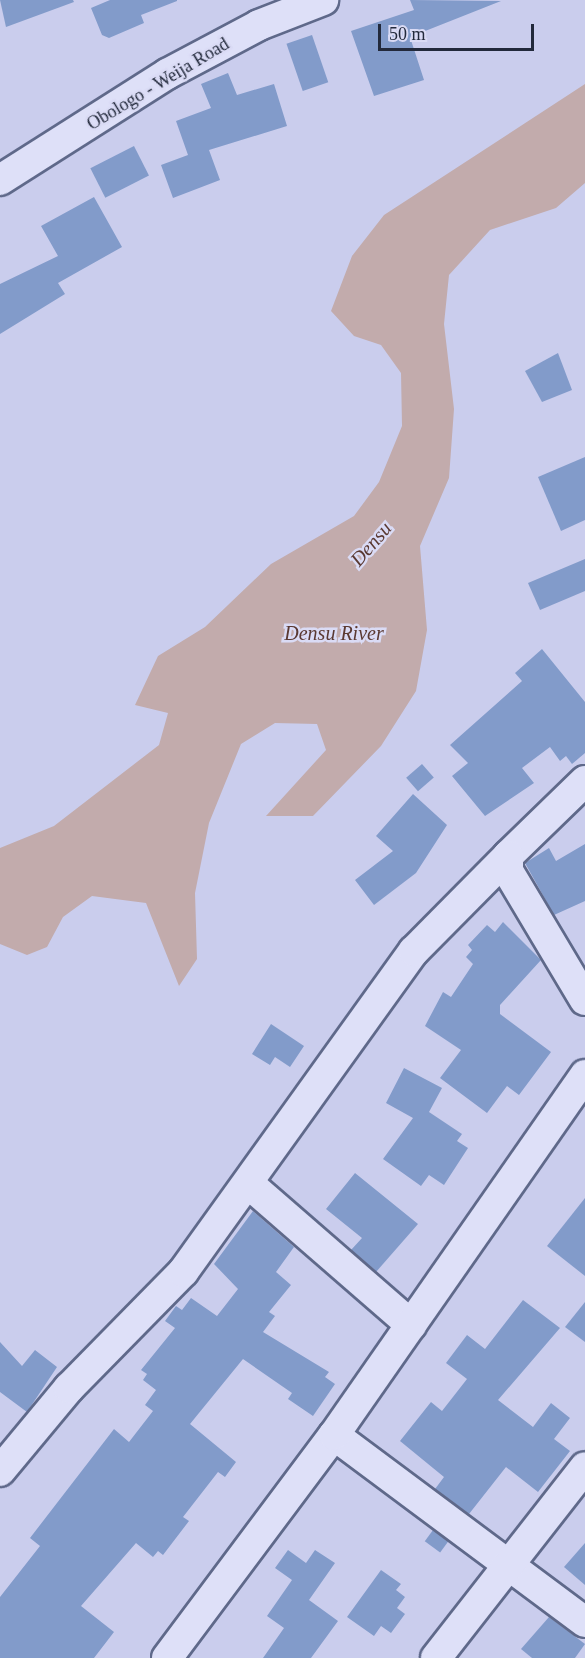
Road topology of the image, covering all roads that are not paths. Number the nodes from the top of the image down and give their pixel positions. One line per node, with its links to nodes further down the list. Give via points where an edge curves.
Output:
1 (323, 0): 2 (street, Obologo - Weija Road, via 259,25 167,74)
2 (0, 180)
3 (585, 781): 4 (street)
4 (508, 856): 5 (street, via 508,871); 7 (street, via 414,951)
5 (585, 1000)
6 (585, 1076): 8 (street)
7 (249, 1184): 8 (street); 11 (street, via 183,1272 69,1388)
8 (411, 1325): 9 (street)
9 (334, 1435): 12 (street); 14 (street)
10 (585, 1467): 12 (street)
11 (0, 1471)
12 (506, 1564): 13 (street); 15 (street)
13 (585, 1623)
14 (167, 1658)
15 (436, 1658)

